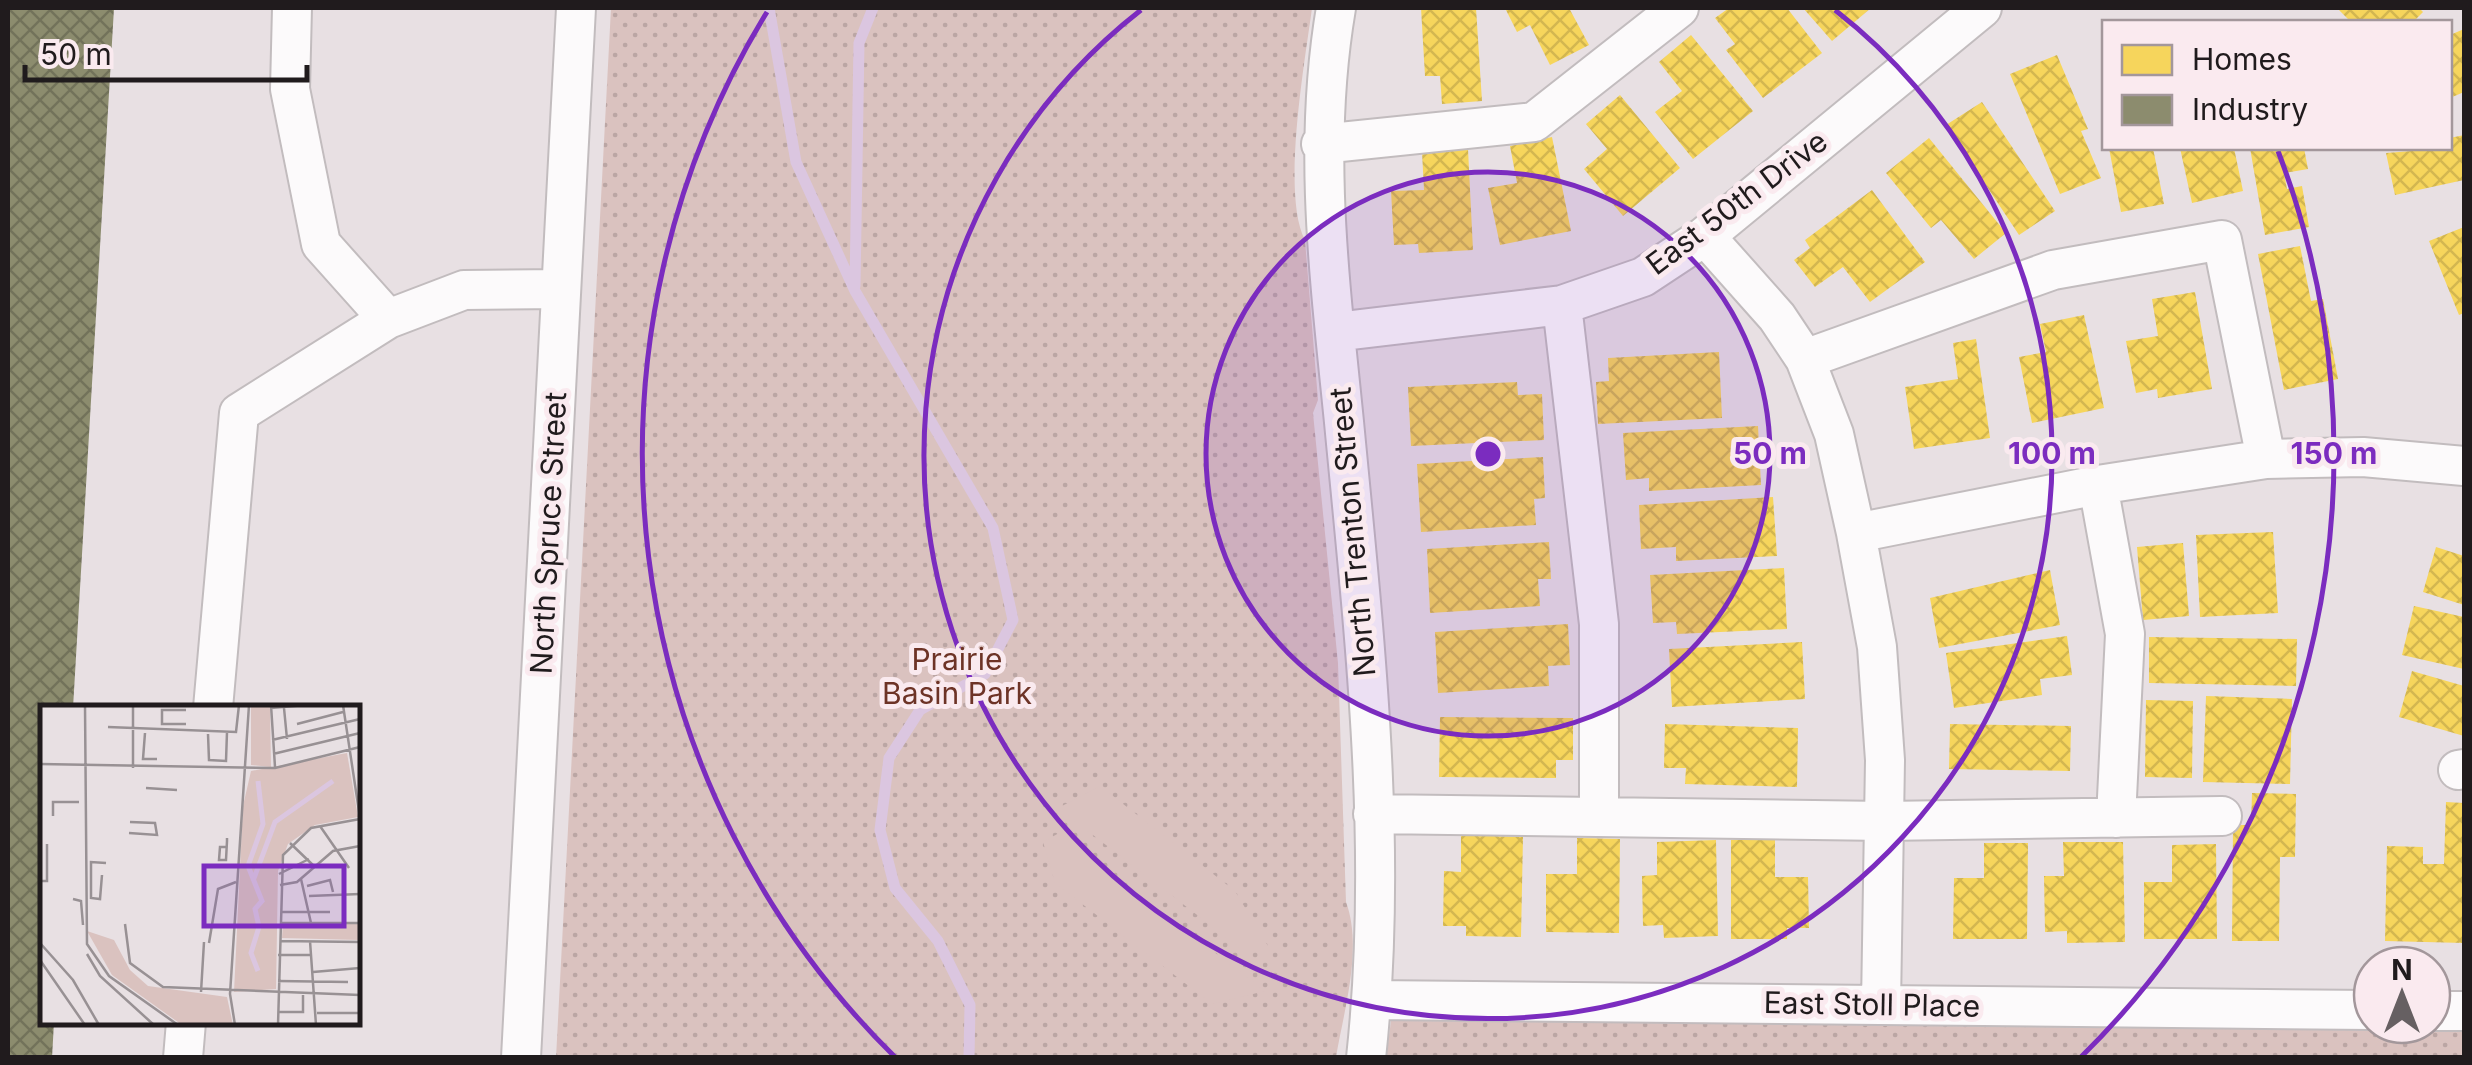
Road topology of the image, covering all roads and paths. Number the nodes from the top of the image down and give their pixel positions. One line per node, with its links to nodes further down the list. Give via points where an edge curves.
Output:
1 (292, 8): 10 (street, via 290,89 321,244)
2 (576, 8): 8 (street, North Spruce Street)
3 (1336, 8): 6 (street, North Trenton Street)
4 (1680, 8): 6 (street, via 1534,122)
5 (1965, 13): 7 (street, East 50th Drive)
6 (1321, 144): 11 (street, North Trenton Street)
7 (1705, 236): 9 (street, East 50th Drive, via 1643,277); 12 (street, via 1777,317)
8 (562, 288): 10 (street, via 464,290); 28 (street, North Spruce Street)
9 (1562, 305): 11 (street, East 50th Drive); 20 (street, via 1599,624)
10 (388, 318): 17 (street, via 239,412)
11 (1335, 332): 18 (street, North Trenton Street)
12 (1804, 359): 13 (street, via 2053,270 2222,240); 16 (street, via 1834,434)
13 (2266, 459): 14 (street, via 2363,457); 15 (street)
14 (2464, 466)
15 (2098, 485): 16 (street); 21 (street, via 2126,634)
16 (1856, 534): 22 (street, via 1876,648)
17 (213, 705)
18 (1373, 814): 20 (street); 23 (street, North Trenton Street)
19 (2222, 816): 21 (street)
20 (1599, 817): 22 (street)
21 (2116, 818): 22 (street)
22 (1884, 821): 24 (street)
23 (1372, 1000): 24 (street, East Stoll Place); 29 (street, North Trenton Street)
24 (1881, 1004): 25 (street, East Stoll Place)
25 (2352, 1010)
26 (186, 1025): 27 (street)
27 (183, 1058)
28 (521, 1058)
29 (1366, 1058)

